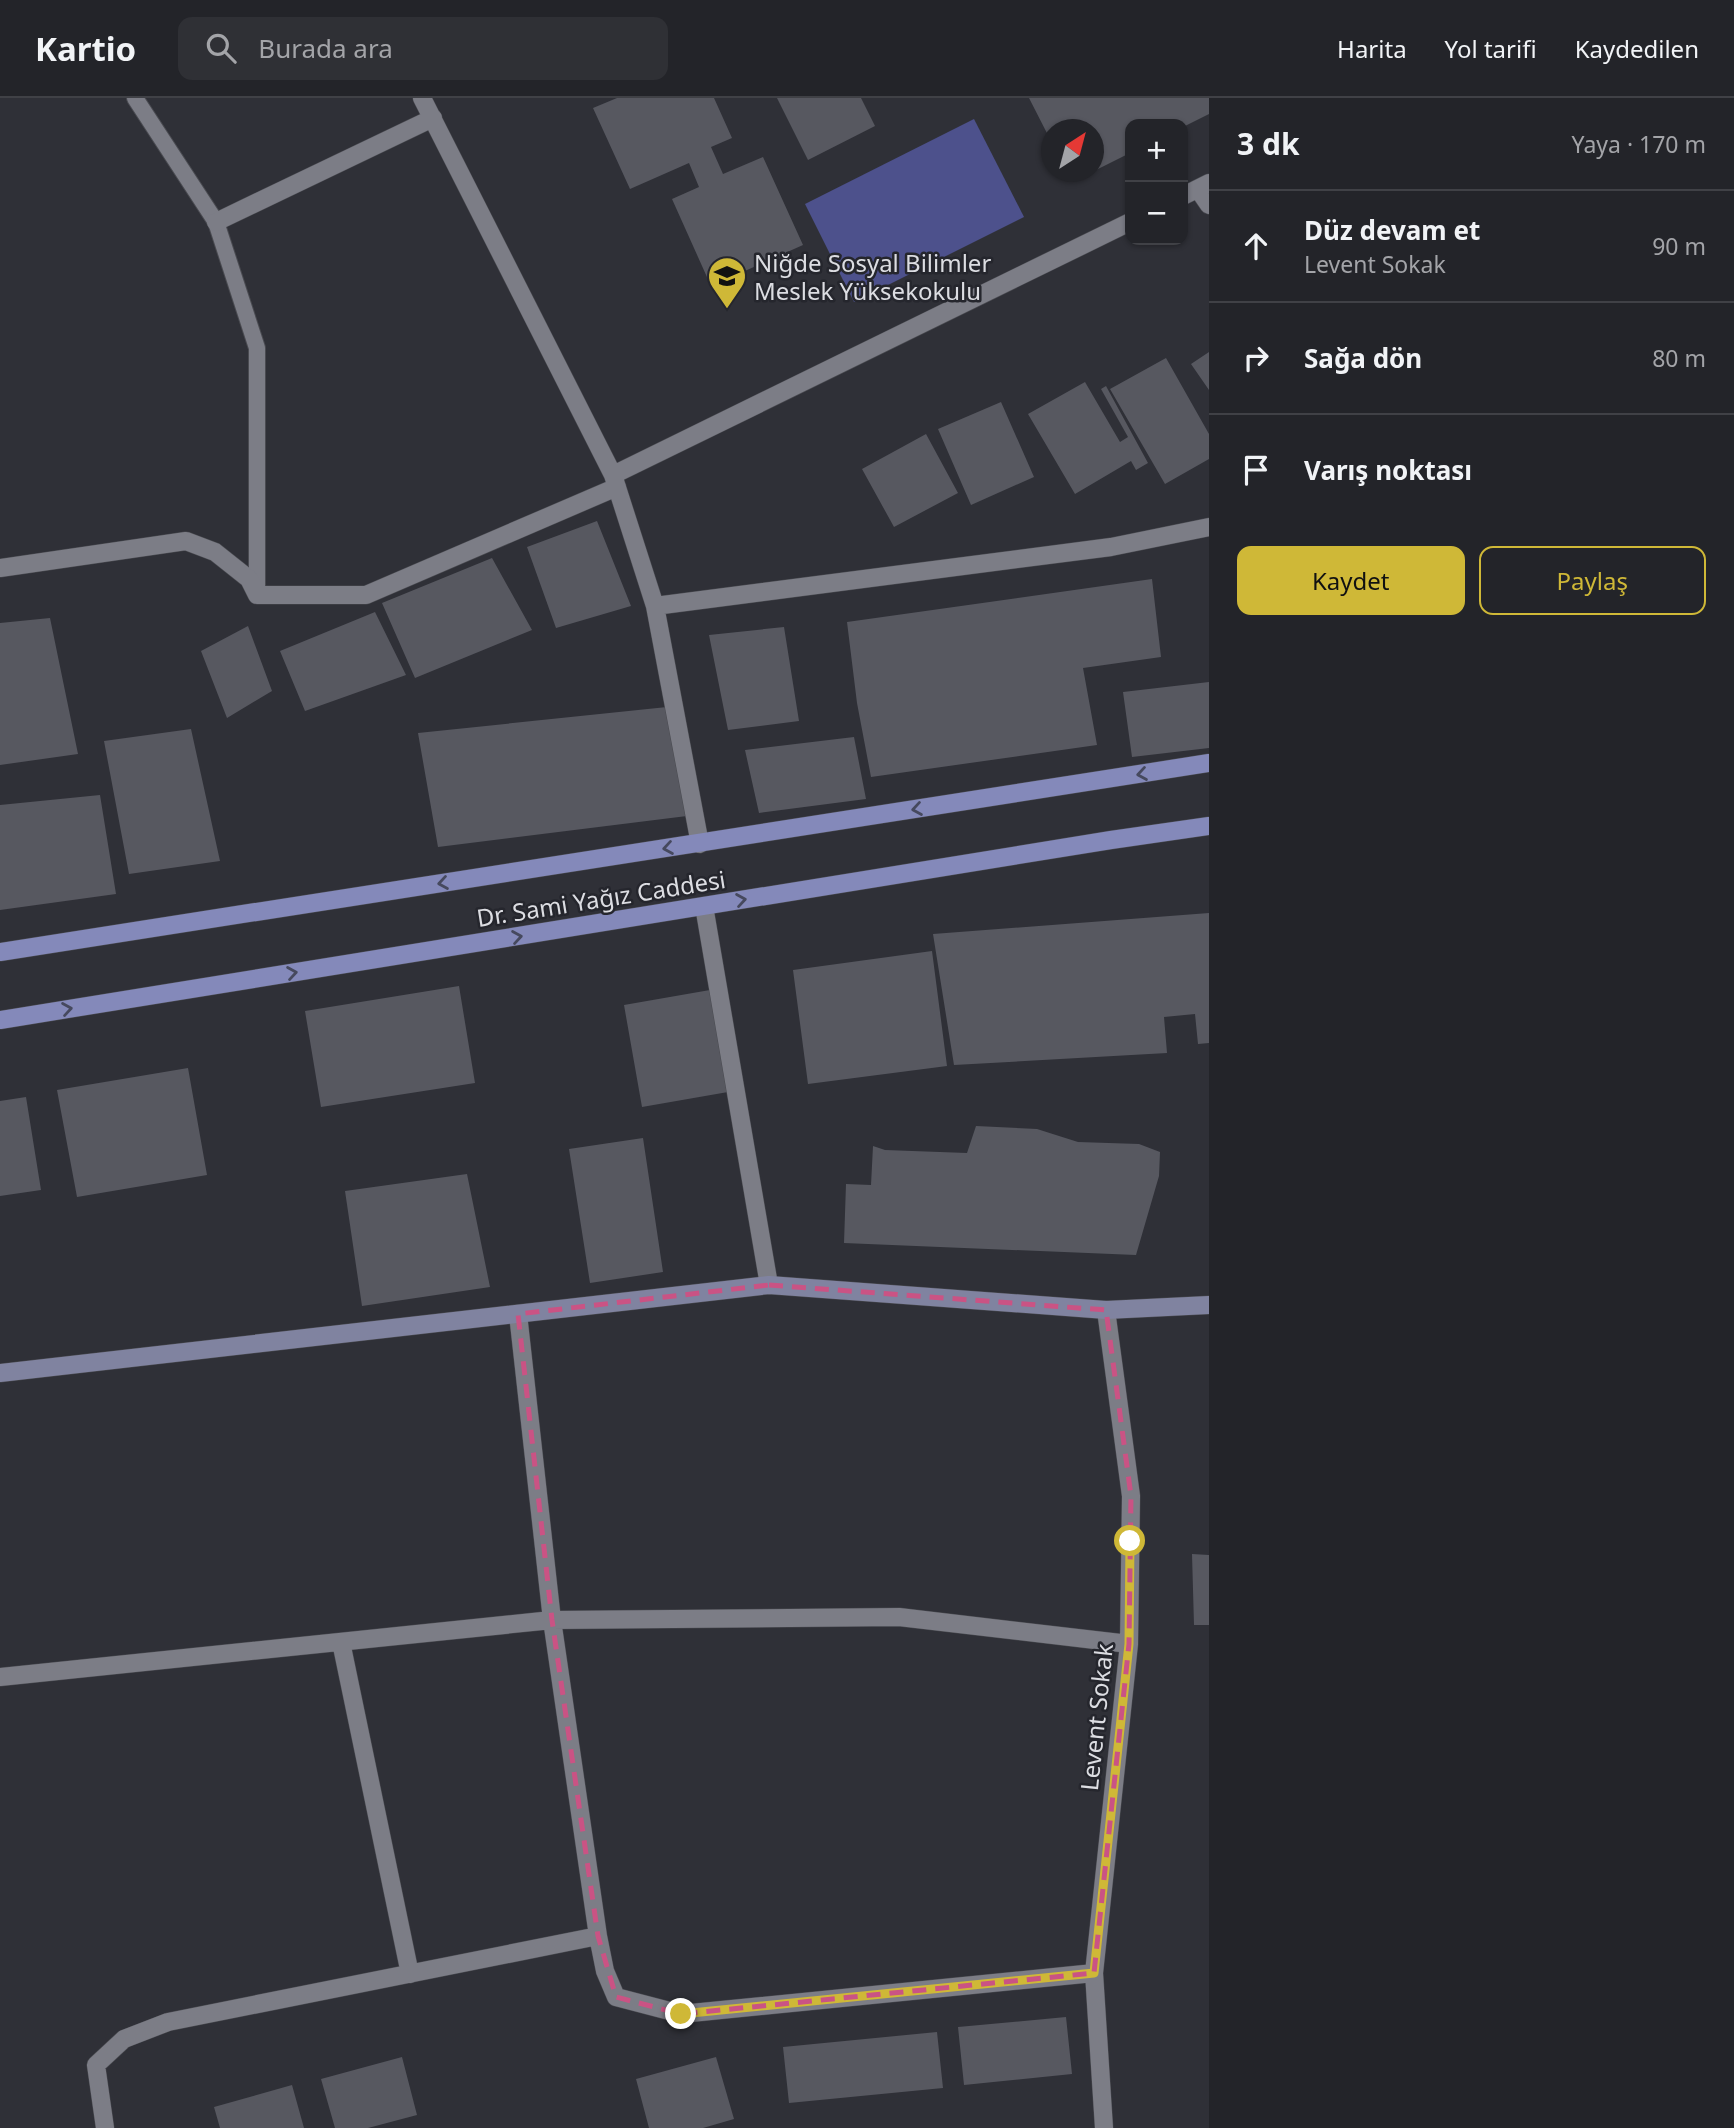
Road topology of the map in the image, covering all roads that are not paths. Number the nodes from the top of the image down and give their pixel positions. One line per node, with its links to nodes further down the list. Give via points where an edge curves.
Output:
1 (135, 98): 6 (lane)
2 (422, 98): 3 (street)
3 (433, 118): 6 (street); 8 (street)
4 (1197, 189): 5 (street)
5 (1209, 205)
6 (216, 222): 11 (lane, via 257,348)
7 (1125, 225): 8 (street)
8 (615, 481): 11 (street, via 366,596); 12 (street)
9 (1209, 527): 12 (street, via 1111,547)
10 (0, 568): 11 (street, via 186,541 215,552 249,579)
11 (257, 595)
12 (655, 606): 15 (street)
13 (1209, 763): 15 (main road, Dr. Sami Yağız Caddesi, one-way to 15)
14 (1209, 826): 16 (main road, Dr. Sami Yağız Caddesi, one-way to 14)
15 (700, 844): 17 (main road, Dr. Sami Yağız Caddesi, one-way to 17)
16 (704, 906): 18 (main road, Dr. Sami Yağız Caddesi, one-way to 16); 19 (street)
17 (0, 952)
18 (0, 1020)
19 (769, 1285): 21 (street); 22 (street)
20 (1209, 1305): 21 (street)
21 (1106, 1310): 26 (street, Levent Sokak, via 1131,1496)
22 (518, 1314): 23 (street); 24 (street)
23 (0, 1374)
24 (552, 1620): 25 (street); 26 (street, via 899,1617); 28 (street)
25 (341, 1642): 27 (street); 30 (street)
26 (1129, 1644): 29 (street, Levent Sokak)
27 (0, 1677)
28 (598, 1936): 29 (street, via 616,1997 681,2014); 30 (street)
29 (1094, 1973): 32 (street, Levent Sokak)
30 (410, 1974): 31 (street, via 168,2022 124,2039 96,2065)
31 (105, 2128)
32 (1104, 2128)

